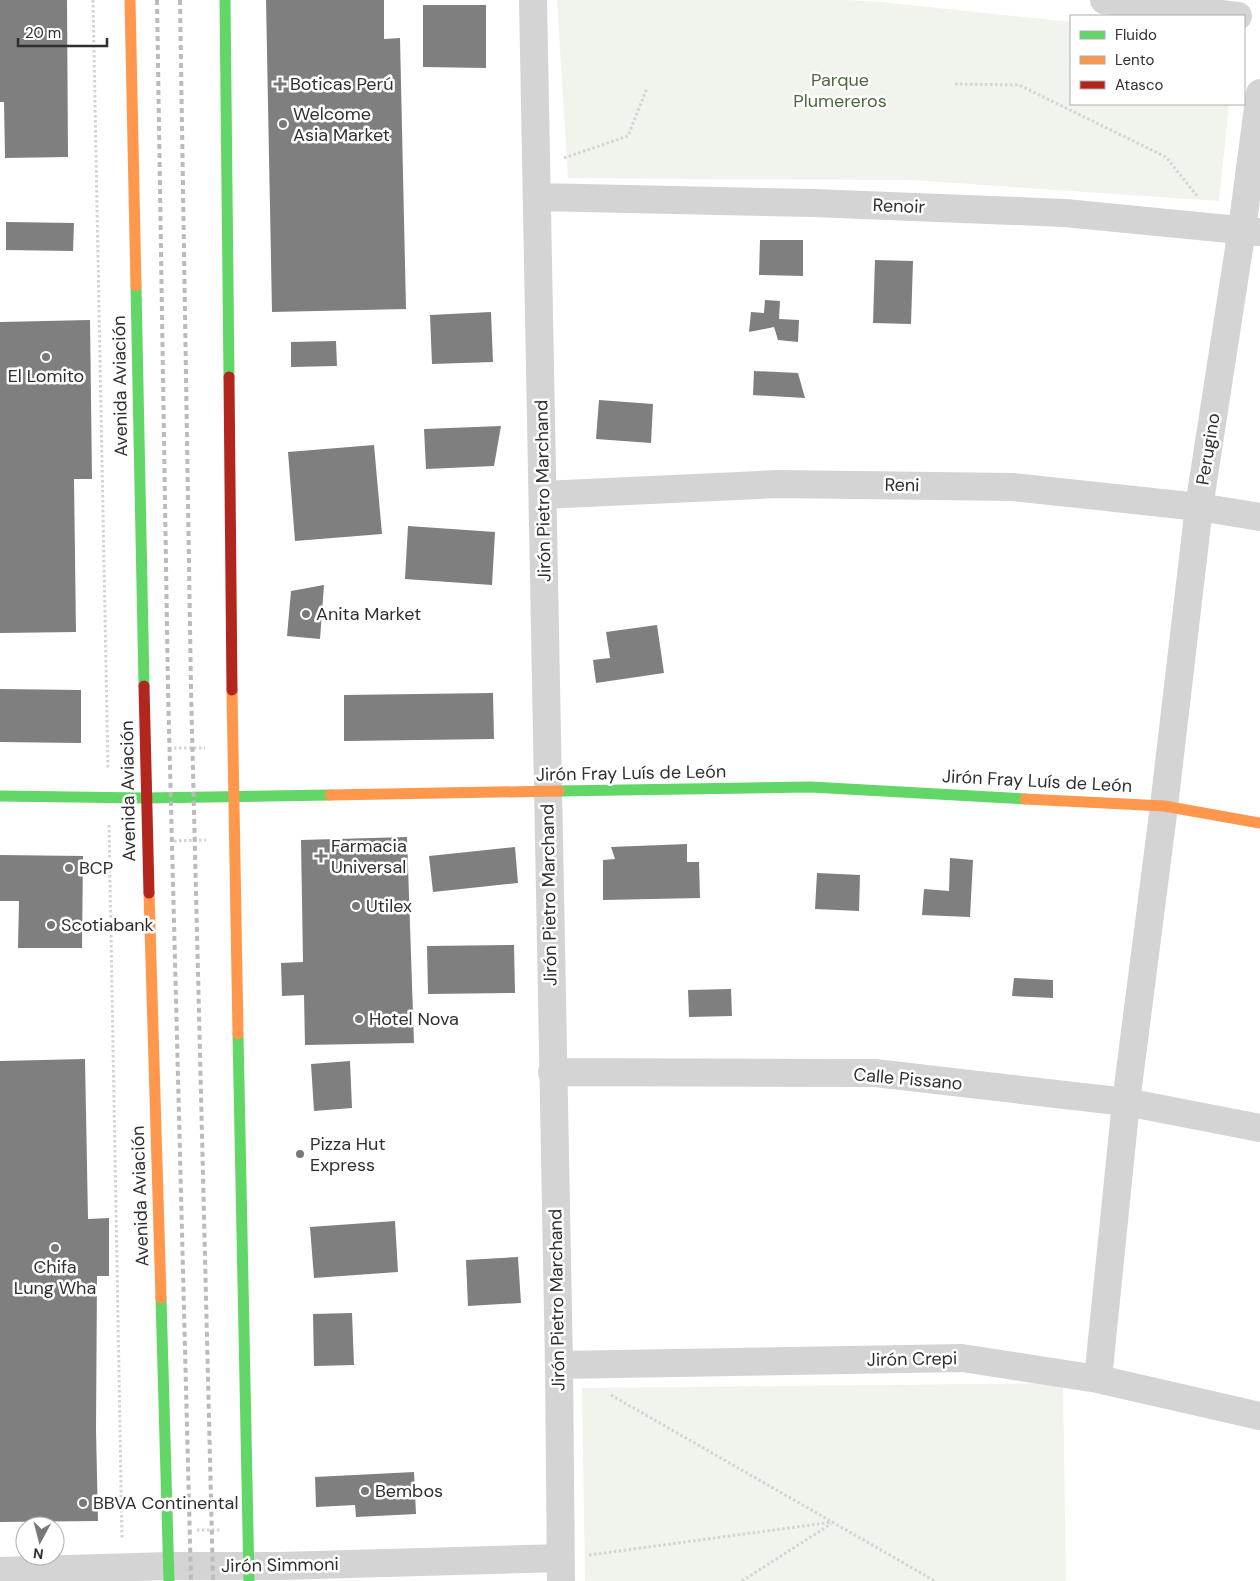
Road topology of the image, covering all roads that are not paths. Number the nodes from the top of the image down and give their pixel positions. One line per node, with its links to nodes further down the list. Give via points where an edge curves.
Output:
1 (130, 0): 17 (main road, Avenida Aviación)
2 (225, 0): 16 (main road)
3 (533, 0): 9 (street, Jirón Pietro Marchand)
4 (1104, 0): 5 (street)
5 (1230, 15)
6 (1245, 17): 7 (street)
7 (1260, 19)
8 (1260, 93): 10 (street, Perugino)
9 (538, 197): 10 (street, Renoir, via 813,202 1065,213); 11 (street, Jirón Pietro Marchand)
10 (1242, 230): 12 (street, Perugino)
11 (543, 495): 12 (street, Reni, via 778,484 1013,487); 14 (street, Jirón Pietro Marchand)
12 (1199, 507): 13 (street, Reni); 18 (street, Perugino)
13 (1260, 517)
14 (548, 792): 16 (main road, Jirón Fray Luís de León); 18 (main road, Jirón Fray Luís de León, via 811,787); 20 (street, Jirón Pietro Marchand)
15 (0, 796): 17 (main road, Jirón Fray Luís de León)
16 (234, 796): 17 (main road, Jirón Fray Luís de León); 29 (main road)
17 (146, 798): 28 (main road, Avenida Aviación)
18 (1164, 806): 19 (main road, Jirón Fray Luís de León); 21 (street, Perugino)
19 (1260, 823)
20 (552, 1072): 21 (street, Calle Pissano, via 875,1073); 23 (street, Jirón Pietro Marchand)
21 (1126, 1102): 22 (street, Calle Pissano); 24 (street, Perugino)
22 (1260, 1128)
23 (559, 1365): 24 (street, Jirón Crepi, via 962,1358); 26 (street, Jirón Pietro Marchand)
24 (1098, 1379): 25 (street, Jirón Crepi)
25 (1260, 1416)
26 (560, 1570): 29 (street, Jirón Simmoni, via 280,1566)
27 (0, 1571): 28 (street, Jirón Simmoni)
28 (169, 1573): 29 (street, Jirón Simmoni)
29 (249, 1573)

